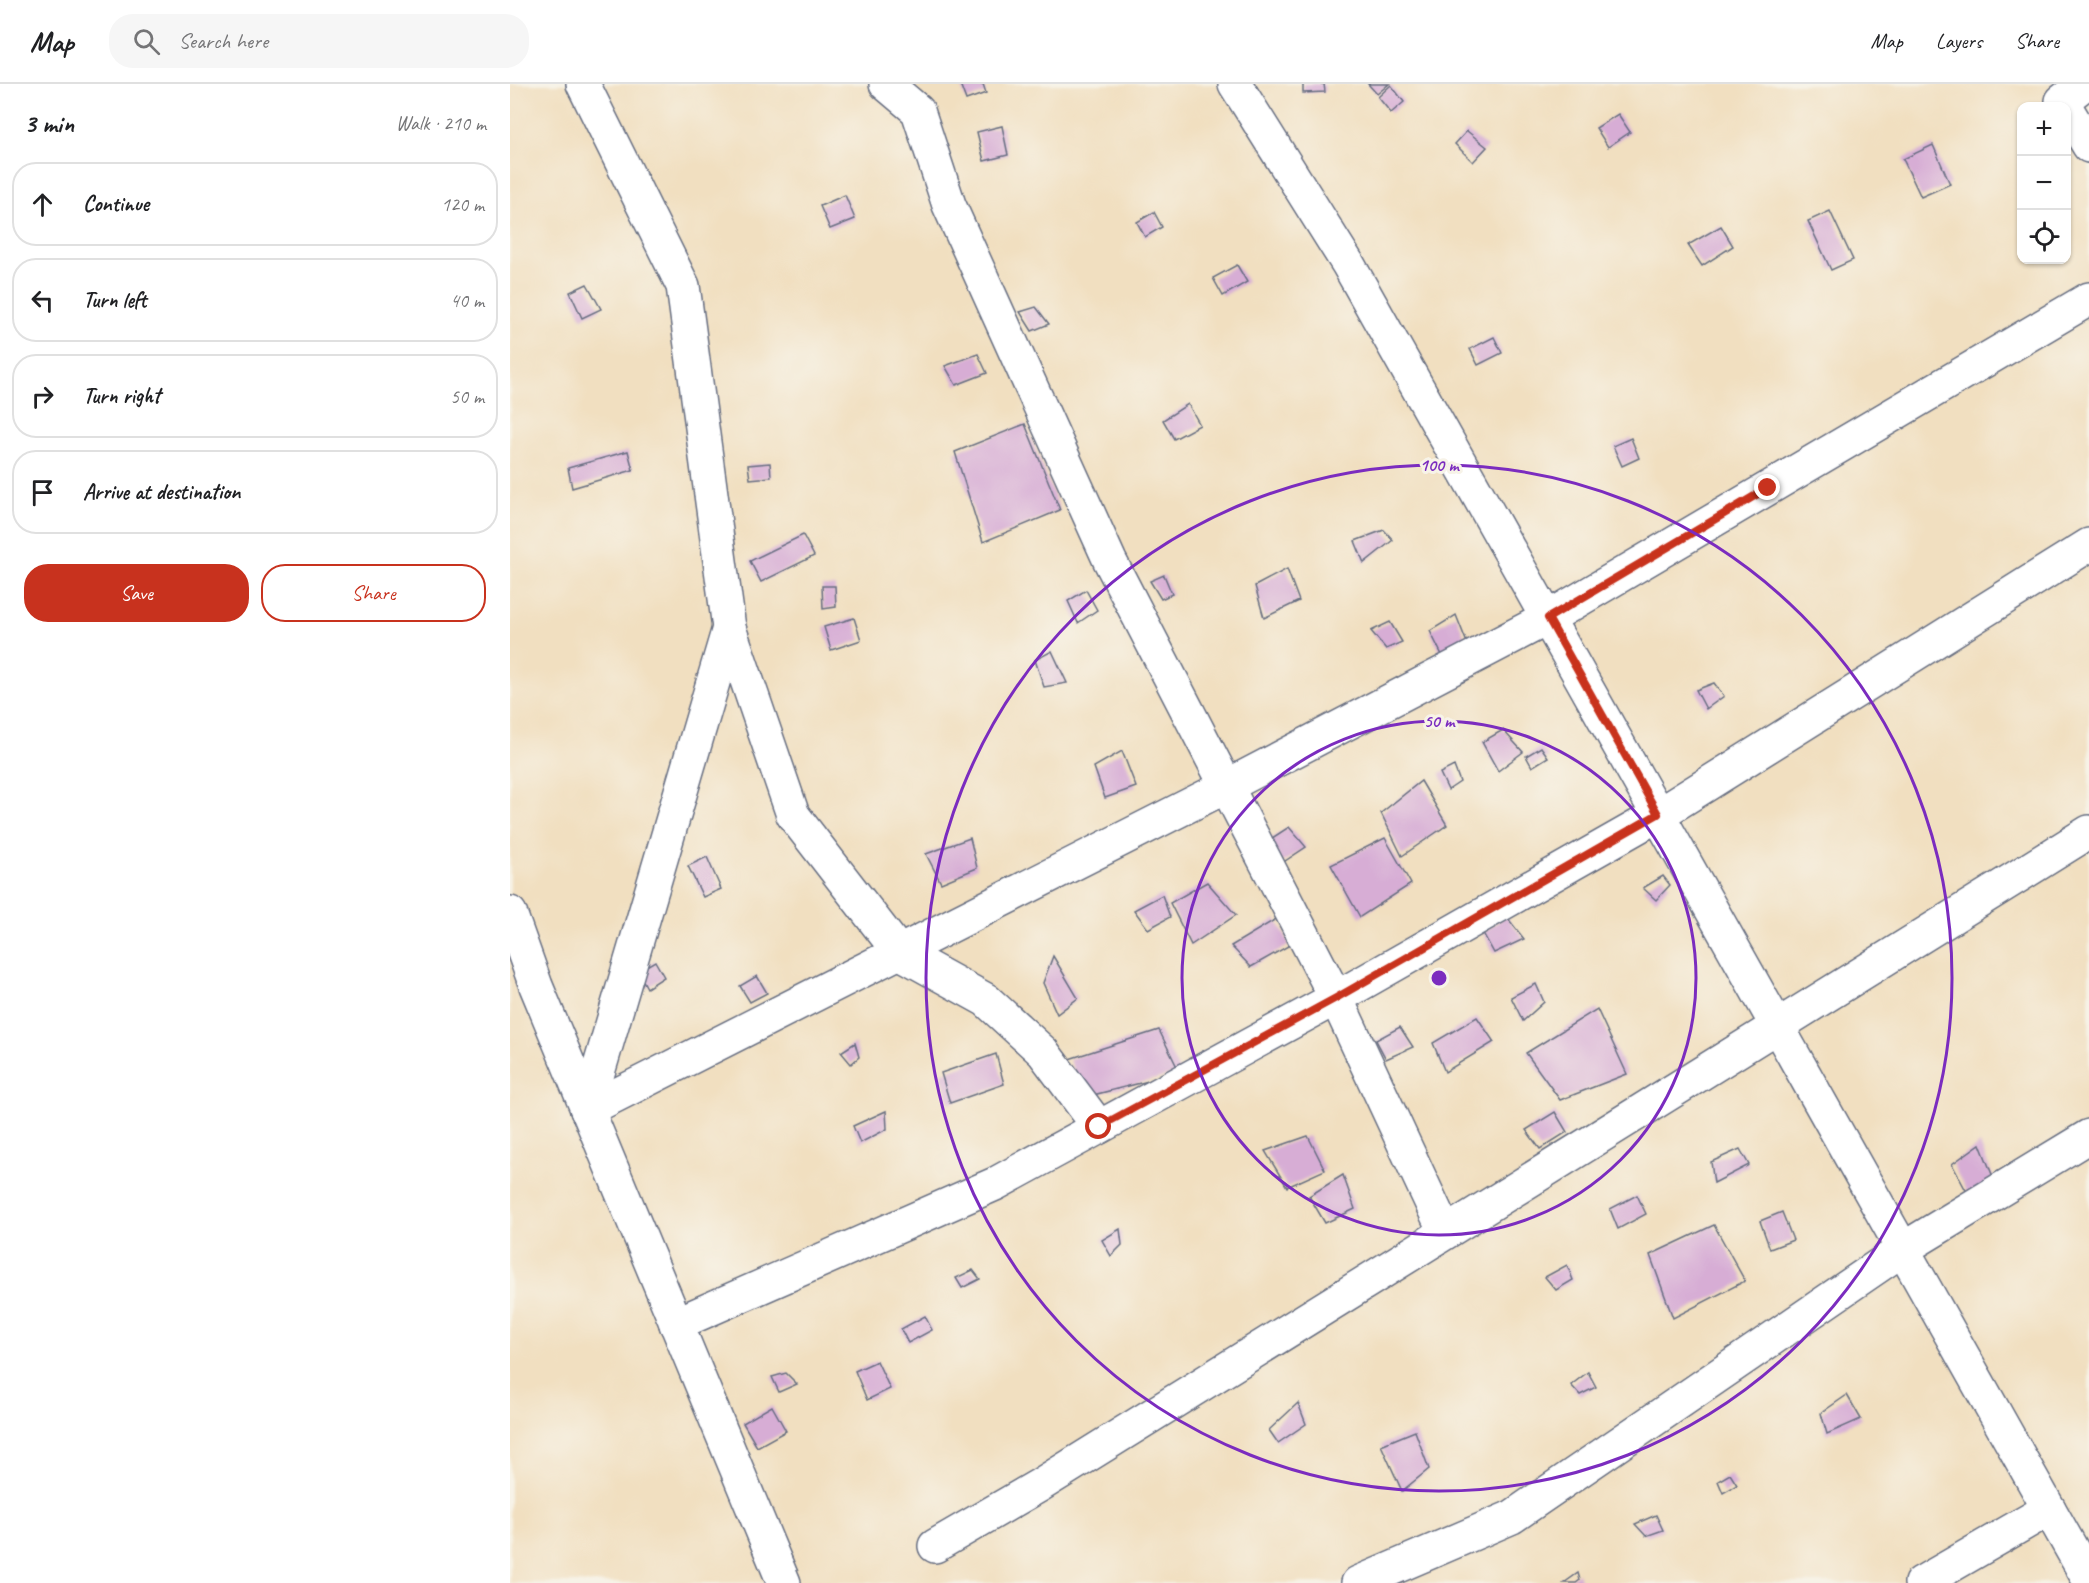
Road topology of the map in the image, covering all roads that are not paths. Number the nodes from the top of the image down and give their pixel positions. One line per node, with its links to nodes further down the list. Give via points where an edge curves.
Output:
1 (583, 84): 9 (street, via 683,286)
2 (886, 84): 10 (street, via 918,111 949,205 1110,561)
3 (1235, 84): 8 (street, via 1348,264)
4 (2066, 97): 5 (street)
5 (2089, 146)
6 (2089, 299): 8 (street)
7 (2089, 545): 11 (street)
8 (1548, 618): 10 (street); 11 (street)
9 (729, 628): 14 (street, via 793,815); 17 (street)
10 (1227, 786): 14 (street); 15 (street)
11 (1658, 814): 15 (street); 16 (street)
12 (2089, 832): 16 (street)
13 (510, 913): 17 (street, via 536,987)
14 (899, 952): 17 (street); 18 (street, via 986,1000 1043,1052)
15 (1336, 998): 18 (street); 20 (street)
16 (1778, 1027): 20 (street); 21 (street)
17 (588, 1110): 22 (street)
18 (1099, 1127): 22 (street, via 995,1184)
19 (2084, 1150): 21 (street)
20 (1445, 1232): 24 (street)
21 (1903, 1249): 23 (street); 27 (street, via 1512,1516)
22 (676, 1324): 26 (street)
23 (2049, 1509): 25 (street); 28 (street)
24 (936, 1546)
25 (2089, 1580)
26 (784, 1583)
27 (1358, 1583)
28 (1921, 1583)

